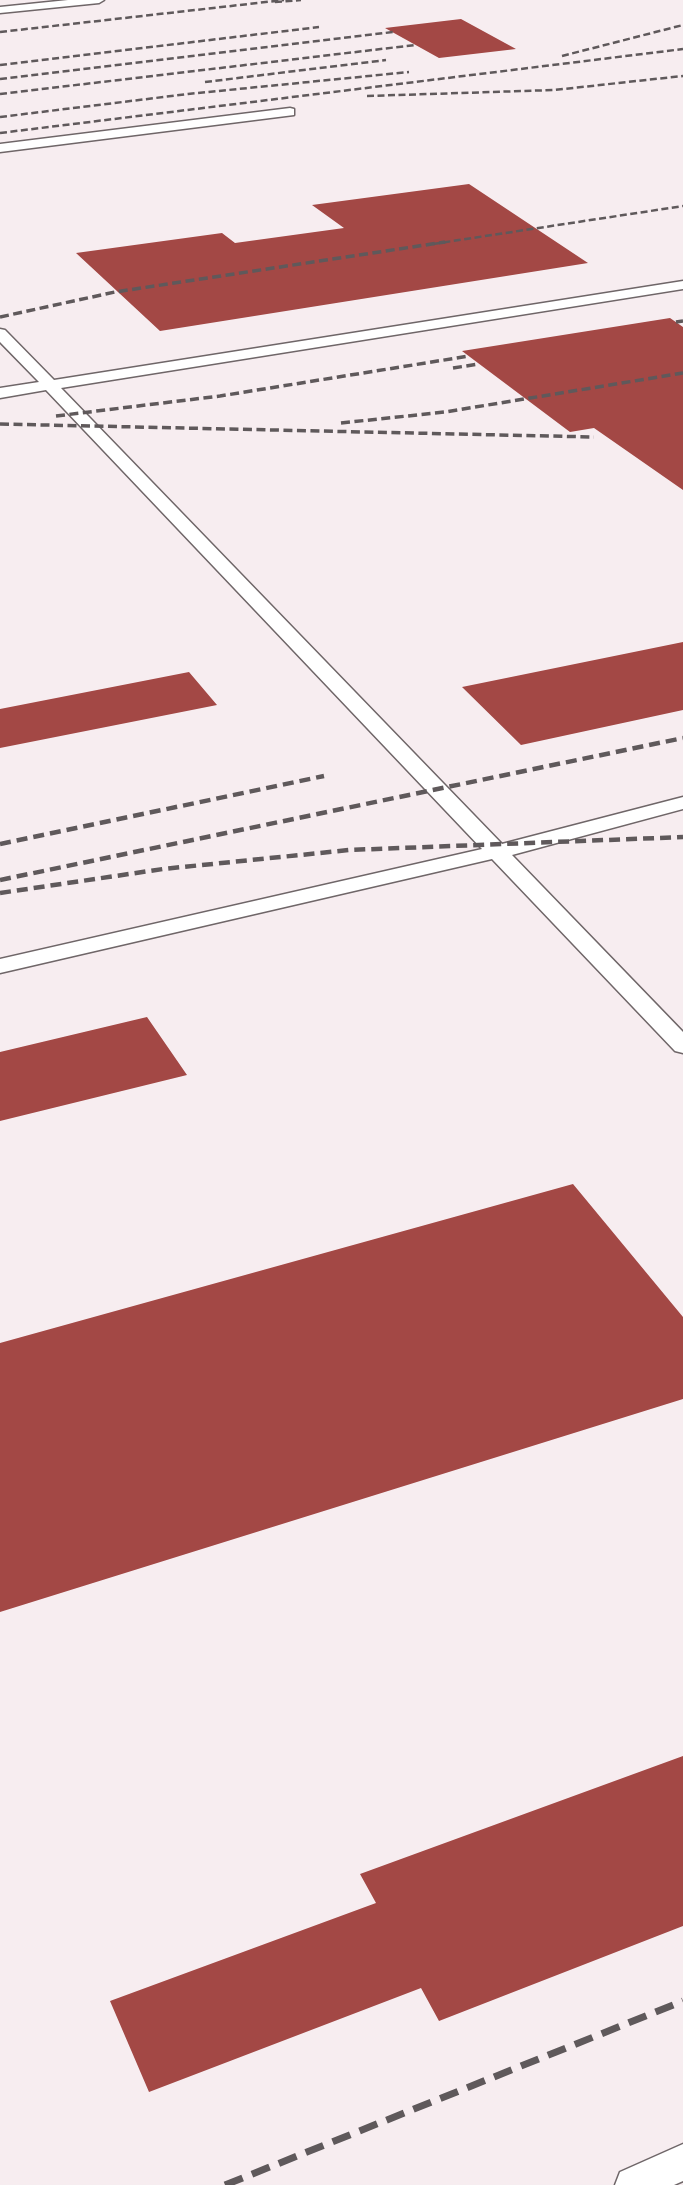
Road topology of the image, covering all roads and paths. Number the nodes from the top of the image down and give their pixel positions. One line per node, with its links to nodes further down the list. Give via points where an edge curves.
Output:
1 (99, 0): 2 (lane)
2 (0, 10)
3 (290, 112): 4 (lane)
4 (0, 148)
5 (683, 285): 7 (lane)
6 (0, 333): 7 (lane)
7 (49, 385): 8 (lane); 10 (lane)
8 (0, 393)
9 (683, 803): 10 (lane)
10 (496, 852): 11 (lane); 12 (lane)
11 (0, 966)
12 (683, 1046)
13 (683, 2162): 14 (lane)
14 (634, 2185)

